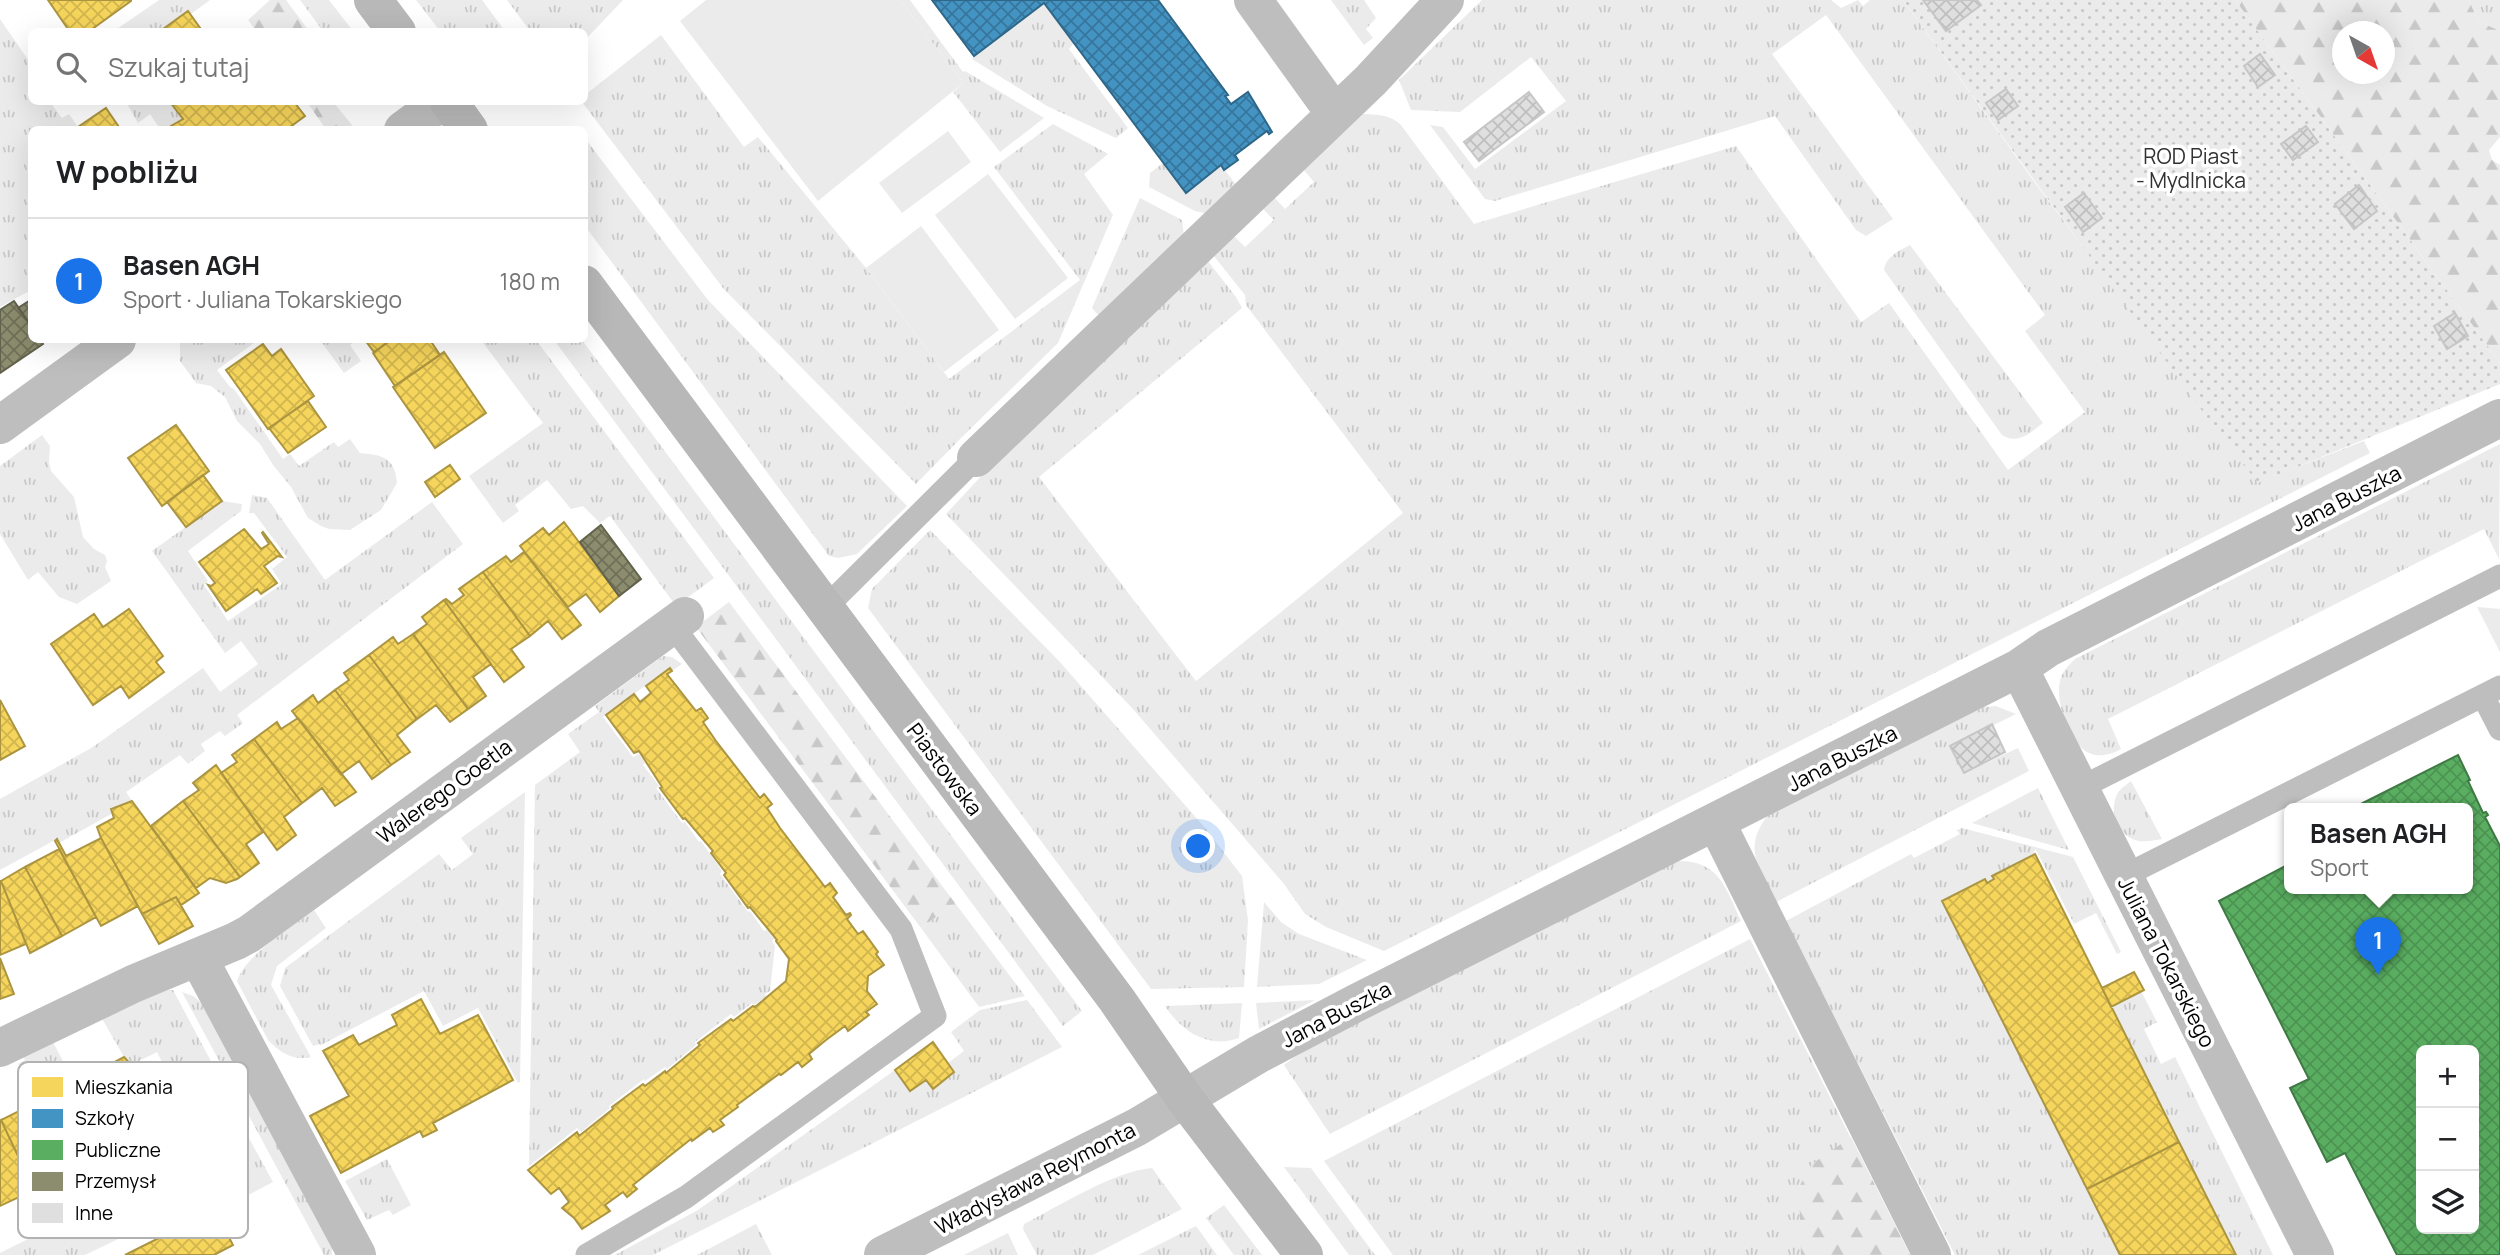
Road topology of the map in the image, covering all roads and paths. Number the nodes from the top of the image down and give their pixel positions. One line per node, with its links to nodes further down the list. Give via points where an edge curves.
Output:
1 (373, 0): 4 (street)
2 (1253, 0): 7 (street)
3 (1445, 0): 7 (street)
4 (394, 28)
5 (437, 105): 8 (street)
6 (451, 105): 9 (street)
7 (1335, 114): 14 (street)
8 (408, 126)
9 (466, 126)
10 (588, 289): 16 (street, Piastowska)
11 (113, 343): 13 (street)
12 (2500, 418): 18 (street, Jana Buszka, via 2048,648)
13 (0, 425)
14 (976, 458): 16 (lane)
15 (2500, 576): 21 (lane)
16 (825, 608): 26 (street, Piastowska, via 1117,1000)
17 (679, 620): 24 (street, Walerego Goetla, via 261,925); 28 (lane, via 901,929 935,1016 686,1197)
18 (2019, 668): 21 (street, Juliana Tokarskiego); 22 (street, Jana Buszka)
19 (2492, 692): 20 (lane); 23 (lane)
20 (2500, 729)
21 (2080, 788): 23 (street, Juliana Tokarskiego)
22 (1716, 822): 26 (street, Jana Buszka, via 1356,1003); 31 (street)
23 (2124, 876): 32 (street, Juliana Tokarskiego)
24 (198, 957): 25 (street, Walerego Goetla); 27 (street)
25 (0, 1048)
26 (1185, 1099): 29 (street, Władysława Reymonta); 30 (street, Piastowska)
27 (357, 1255)
28 (587, 1255)
29 (883, 1255)
30 (1304, 1255)
31 (1932, 1255)
32 (2315, 1255)

